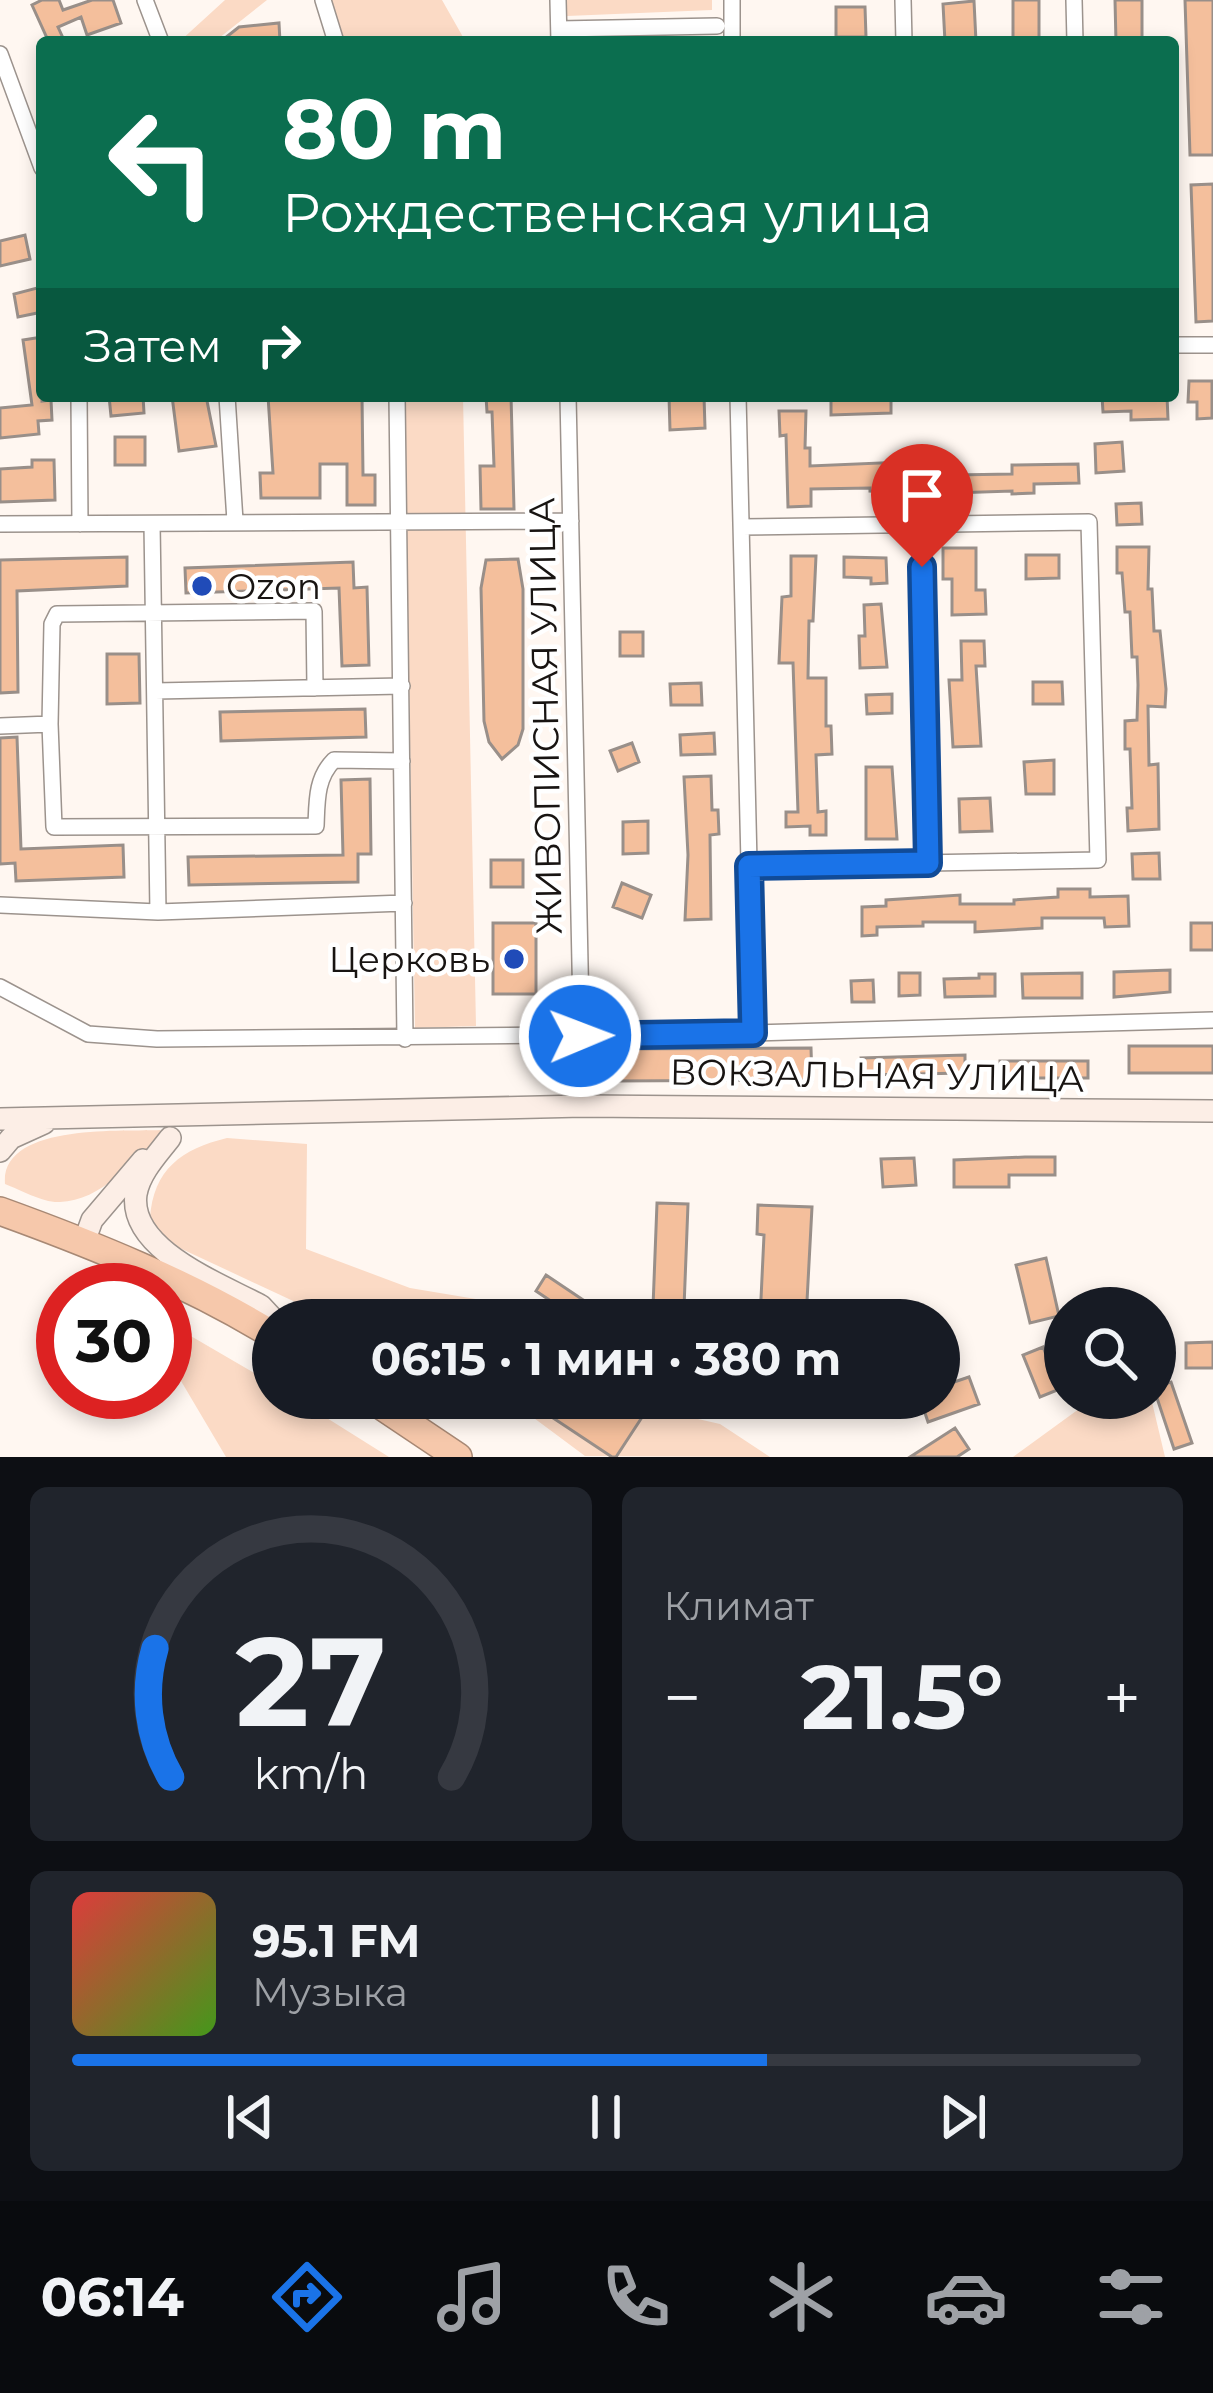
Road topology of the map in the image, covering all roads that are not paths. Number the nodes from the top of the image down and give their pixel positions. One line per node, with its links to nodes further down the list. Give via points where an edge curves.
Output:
1 (145, 0): 9 (street)
2 (322, 0): 10 (street)
3 (558, 0): 8 (street)
4 (732, 0): 11 (street)
5 (903, 0): 12 (street)
6 (1074, 0): 13 (street)
7 (717, 26): 8 (street)
8 (559, 35)
9 (159, 36)
10 (334, 36)
11 (732, 36)
12 (904, 36)
13 (1075, 36)
14 (0, 54): 15 (street)
15 (36, 152)
16 (1179, 345): 17 (street)
17 (1213, 345)
18 (80, 402): 26 (street)
19 (227, 402): 23 (street)
20 (397, 402): 28 (street)
21 (568, 402): 24 (street, ЖИВОПИСНАЯ УЛИЦА)
22 (738, 402): 30 (street)
23 (235, 521): 27 (street); 28 (street)
24 (571, 521): 28 (street); 47 (street, ЖИВОПИСНАЯ УЛИЦА)
25 (0, 524): 26 (street)
26 (80, 524): 27 (street)
27 (152, 524): 31 (street)
28 (400, 524): 32 (street)
29 (921, 525): 30 (street); 39 (street); 39 (street, via 1089,522 1098,860)
30 (742, 527): 40 (street)
31 (154, 612): 33 (street, via 314,611); 34 (street); 35 (street, via 52,618)
32 (402, 686): 33 (street); 37 (street)
33 (315, 688): 34 (street)
34 (155, 691): 38 (street)
35 (50, 724): 36 (street); 38 (street, via 54,827)
36 (0, 726)
37 (402, 761): 38 (street, via 334,760 318,791 316,826); 41 (street)
38 (159, 826): 43 (street)
39 (928, 863): 40 (street)
40 (749, 866): 46 (street)
41 (404, 903): 43 (street); 48 (street)
42 (0, 905): 43 (street)
43 (158, 912)
44 (0, 987): 48 (street, ВОКЗАЛЬНАЯ УЛИЦА, via 88,1034)
45 (1213, 1020): 46 (street, ВОКЗАЛЬНАЯ УЛИЦА)
46 (753, 1033): 47 (street, ВОКЗАЛЬНАЯ УЛИЦА)
47 (580, 1036): 48 (street, ВОКЗАЛЬНАЯ УЛИЦА); 49 (street, ЖИВОПИСНАЯ УЛИЦА)
48 (405, 1039)
49 (583, 1106): 50 (main road, ВОКЗАЛЬНАЯ УЛИЦА); 51 (main road, ВОКЗАЛЬНАЯ УЛИЦА)
50 (1213, 1112)
51 (253, 1116): 53 (main road); 54 (main road)
52 (0, 1119): 53 (main road)
53 (52, 1120): 55 (main road)
54 (170, 1138): 57 (main road, via 122,1181); 58 (main road, via 136,1194 147,1235)
55 (0, 1150)
56 (0, 1211): 57 (highway)
57 (84, 1241): 59 (highway)
58 (252, 1301)
59 (252, 1322)
60 (401, 1419): 61 (highway)
61 (458, 1457)

